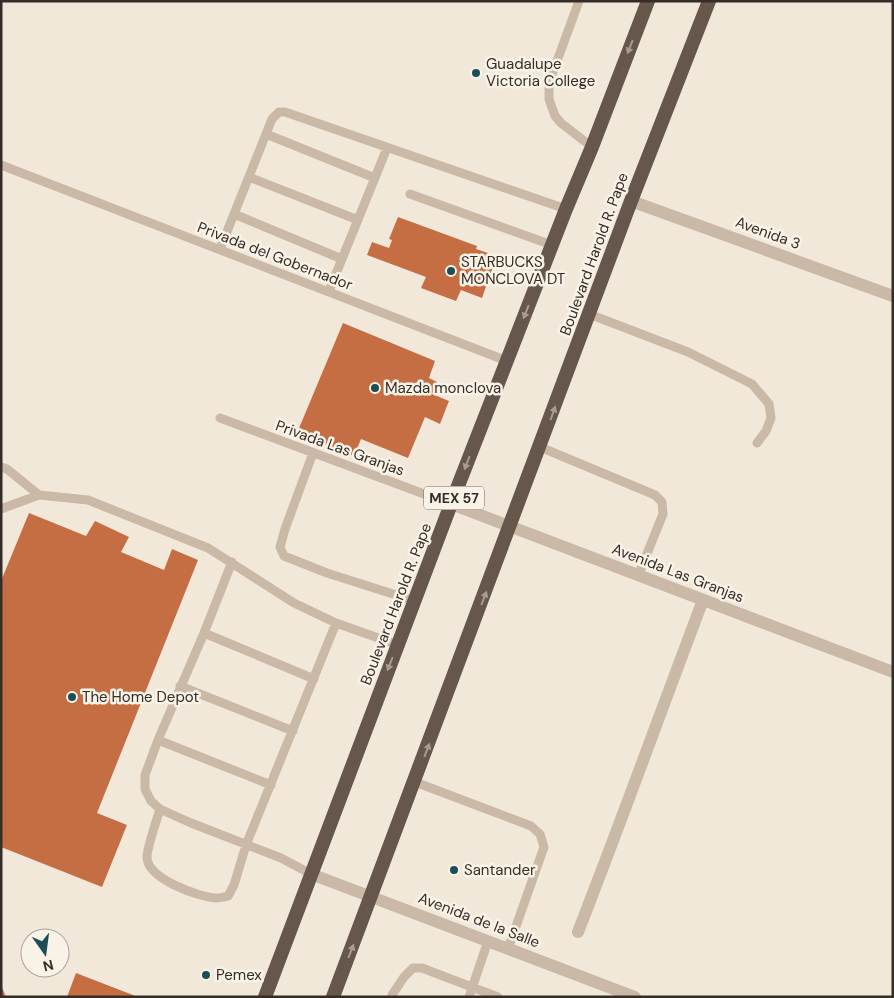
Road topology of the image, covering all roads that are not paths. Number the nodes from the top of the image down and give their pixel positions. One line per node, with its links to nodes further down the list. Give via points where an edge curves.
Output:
1 (579, 1): 5 (lane, via 549,83 549,99 554,116 561,124)
2 (648, 1): 5 (highway, Boulevard Harold R. Pape / MEX 57, one-way to 5)
3 (709, 1): 11 (highway, Boulevard Harold R. Pape)
4 (266, 134): 6 (lane, via 272,120 279,112 285,112); 8 (lane); 9 (lane)
5 (592, 147): 12 (highway, Boulevard Harold R. Pape / MEX 57)
6 (387, 148): 9 (lane); 12 (lane)
7 (1, 164): 16 (lane, Privada del Gobernador)
8 (249, 178): 13 (lane); 14 (lane)
9 (375, 178): 14 (lane)
10 (410, 194): 15 (lane)
11 (631, 201): 19 (street, Avenida 3); 20 (highway, Boulevard Harold R. Pape)
12 (566, 208): 15 (highway, Boulevard Harold R. Pape / MEX 57)
13 (234, 214): 16 (lane); 17 (lane)
14 (358, 220): 17 (lane)
15 (552, 245): 21 (highway, Boulevard Harold R. Pape / MEX 57, one-way to 21)
16 (220, 249): 18 (lane, Privada del Gobernador)
17 (342, 259): 18 (lane)
18 (329, 291): 21 (lane, Privada del Gobernador)
19 (893, 296)
20 (589, 314): 23 (lane, via 688,352 752,384 769,404 771,418); 24 (highway, Boulevard Harold R. Pape, one-way to 20)
21 (507, 361): 28 (highway, Boulevard Harold R. Pape / MEX 57, one-way to 28)
22 (220, 418): 25 (lane, Privada Las Granjas)
23 (757, 443)
24 (540, 447): 30 (highway, Boulevard Harold R. Pape); 32 (lane, via 655,495 662,502 663,514)
25 (313, 453): 28 (lane, Privada Las Granjas); 34 (lane, via 280,546 284,556)
26 (1, 468): 27 (lane, via 7,469)
27 (39, 495): 29 (lane); 31 (lane, via 88,500 208,548)
28 (451, 504): 30 (street, Avenida Las Granjas); 34 (highway, Boulevard Harold R. Pape / MEX 57)
29 (1, 509)
30 (510, 528): 32 (street, Avenida Las Granjas); 43 (highway, Boulevard Harold R. Pape, one-way to 30)
31 (232, 562): 35 (lane, via 294,604); 36 (lane)
32 (638, 576): 33 (street, Avenida Las Granjas)
33 (703, 600): 38 (street, Avenida Las Granjas); 49 (street)
34 (415, 601): 37 (highway, Boulevard Harold R. Pape / MEX 57)
35 (336, 622): 37 (lane); 39 (lane)
36 (204, 632): 39 (lane); 40 (lane)
37 (398, 645): 47 (highway, Boulevard Harold R. Pape / MEX 57, one-way to 47)
38 (893, 672)
39 (314, 679): 41 (lane)
40 (180, 686): 41 (lane); 42 (lane)
41 (293, 731): 44 (lane)
42 (158, 740): 44 (lane); 45 (lane, via 145,775 145,790)
43 (415, 782): 48 (highway, Boulevard Harold R. Pape); 51 (lane, via 530,826 540,834 544,847)
44 (271, 785): 46 (lane)
45 (160, 809): 46 (lane); 46 (lane, via 147,858 157,875 177,886 218,898 228,896)
46 (246, 845): 47 (lane)
47 (311, 874): 48 (street, Avenida de la Salle); 54 (highway, Boulevard Harold R. Pape / MEX 57)
48 (371, 897): 50 (street, Avenida de la Salle); 55 (highway, Boulevard Harold R. Pape, one-way to 48)
49 (578, 932)
50 (488, 942): 51 (street, Avenida de la Salle); 52 (lane)
51 (508, 949): 57 (street, Avenida de la Salle)
52 (471, 992): 53 (lane, via 422,968 413,968); 56 (lane)
53 (394, 996)
54 (265, 997)
55 (333, 997)
56 (498, 997)
57 (635, 997)

